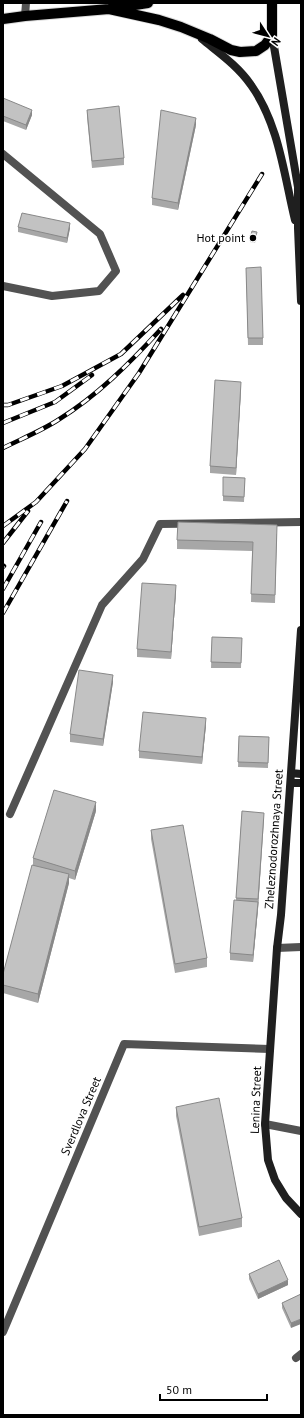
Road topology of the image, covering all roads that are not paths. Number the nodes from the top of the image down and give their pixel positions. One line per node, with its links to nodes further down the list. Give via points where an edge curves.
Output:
1 (26, 3): 6 (street)
2 (148, 3): 5 (main road)
3 (267, 3): 7 (main road)
4 (272, 3): 7 (main road)
5 (110, 9): 6 (main road); 9 (main road, via 159,20)
6 (25, 16): 8 (main road)
7 (271, 17): 10 (main road)
8 (3, 19)
9 (196, 33): 10 (main road, via 240,52 256,51 265,45); 12 (main road, via 239,70 257,95 281,156)
10 (272, 35): 12 (main road, via 298,187)
11 (3, 154): 13 (street, via 100,234 116,272 99,291 52,296)
12 (299, 230): 14 (main road)
13 (3, 286)
14 (301, 301)
15 (301, 522): 21 (street, via 160,524 143,559 102,604)
16 (301, 630): 17 (main road, Zheleznodorozhnaya Street)
17 (291, 774): 18 (main road); 19 (main road, Zheleznodorozhnaya Street)
18 (301, 774)
19 (291, 783): 20 (main road); 23 (main road, Zheleznodorozhnaya Street)
20 (301, 783)
21 (10, 814)
22 (301, 947): 23 (street)
23 (277, 948): 24 (main road, Zheleznodorozhnaya Street)
24 (270, 1049): 25 (main road, Lenina Street); 28 (street, Sverdlova Street, via 124,1044)
25 (265, 1124): 26 (street); 27 (main road, Lenina Street, via 268,1160 275,1180 286,1198)
26 (301, 1131)
27 (301, 1214)
28 (3, 1332)

